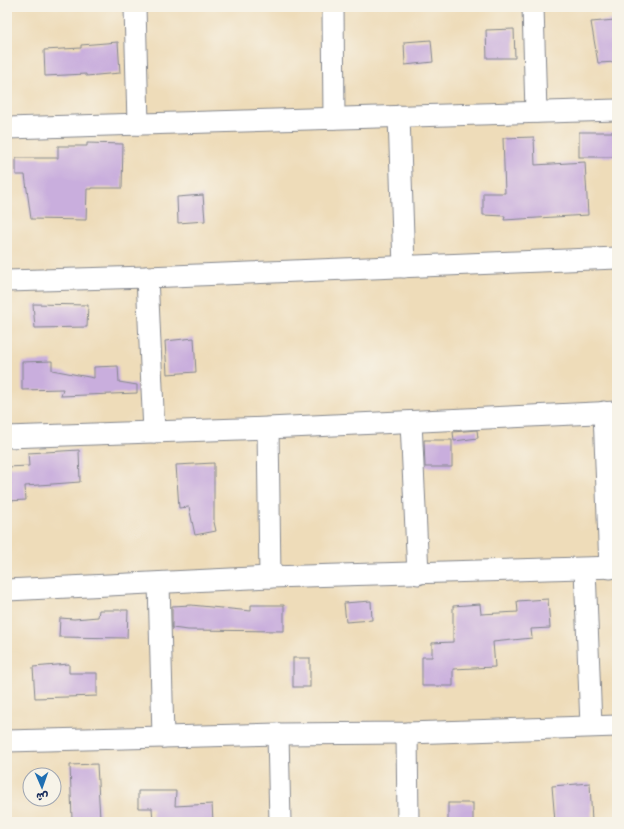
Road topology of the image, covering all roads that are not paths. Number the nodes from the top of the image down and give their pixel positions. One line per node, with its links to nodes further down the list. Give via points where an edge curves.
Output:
1 (135, 7): 8 (street)
2 (332, 7): 7 (street)
3 (533, 7): 5 (street)
4 (617, 110): 5 (street)
5 (536, 112): 6 (street)
6 (399, 116): 7 (street); 11 (street)
7 (334, 118): 8 (street)
8 (138, 124): 9 (street)
9 (7, 128)
10 (617, 258): 11 (street)
11 (404, 267): 12 (street)
12 (147, 277): 13 (street); 17 (street)
13 (7, 281)
14 (610, 412): 15 (street); 19 (street)
15 (411, 422): 16 (street); 21 (street)
16 (268, 428): 17 (street); 22 (street)
17 (154, 432): 18 (street)
18 (7, 437)
19 (613, 568): 20 (street)
20 (585, 569): 21 (street); 25 (street)
21 (418, 574): 22 (street)
22 (270, 577): 23 (street)
23 (158, 583): 24 (street); 29 (street)
24 (7, 590)
25 (591, 726): 26 (street); 27 (street)
26 (617, 726)
27 (407, 733): 28 (street); 32 (street)
28 (278, 734): 29 (street); 31 (street)
29 (163, 737): 30 (street)
30 (7, 741)
31 (280, 822)
32 (408, 822)

